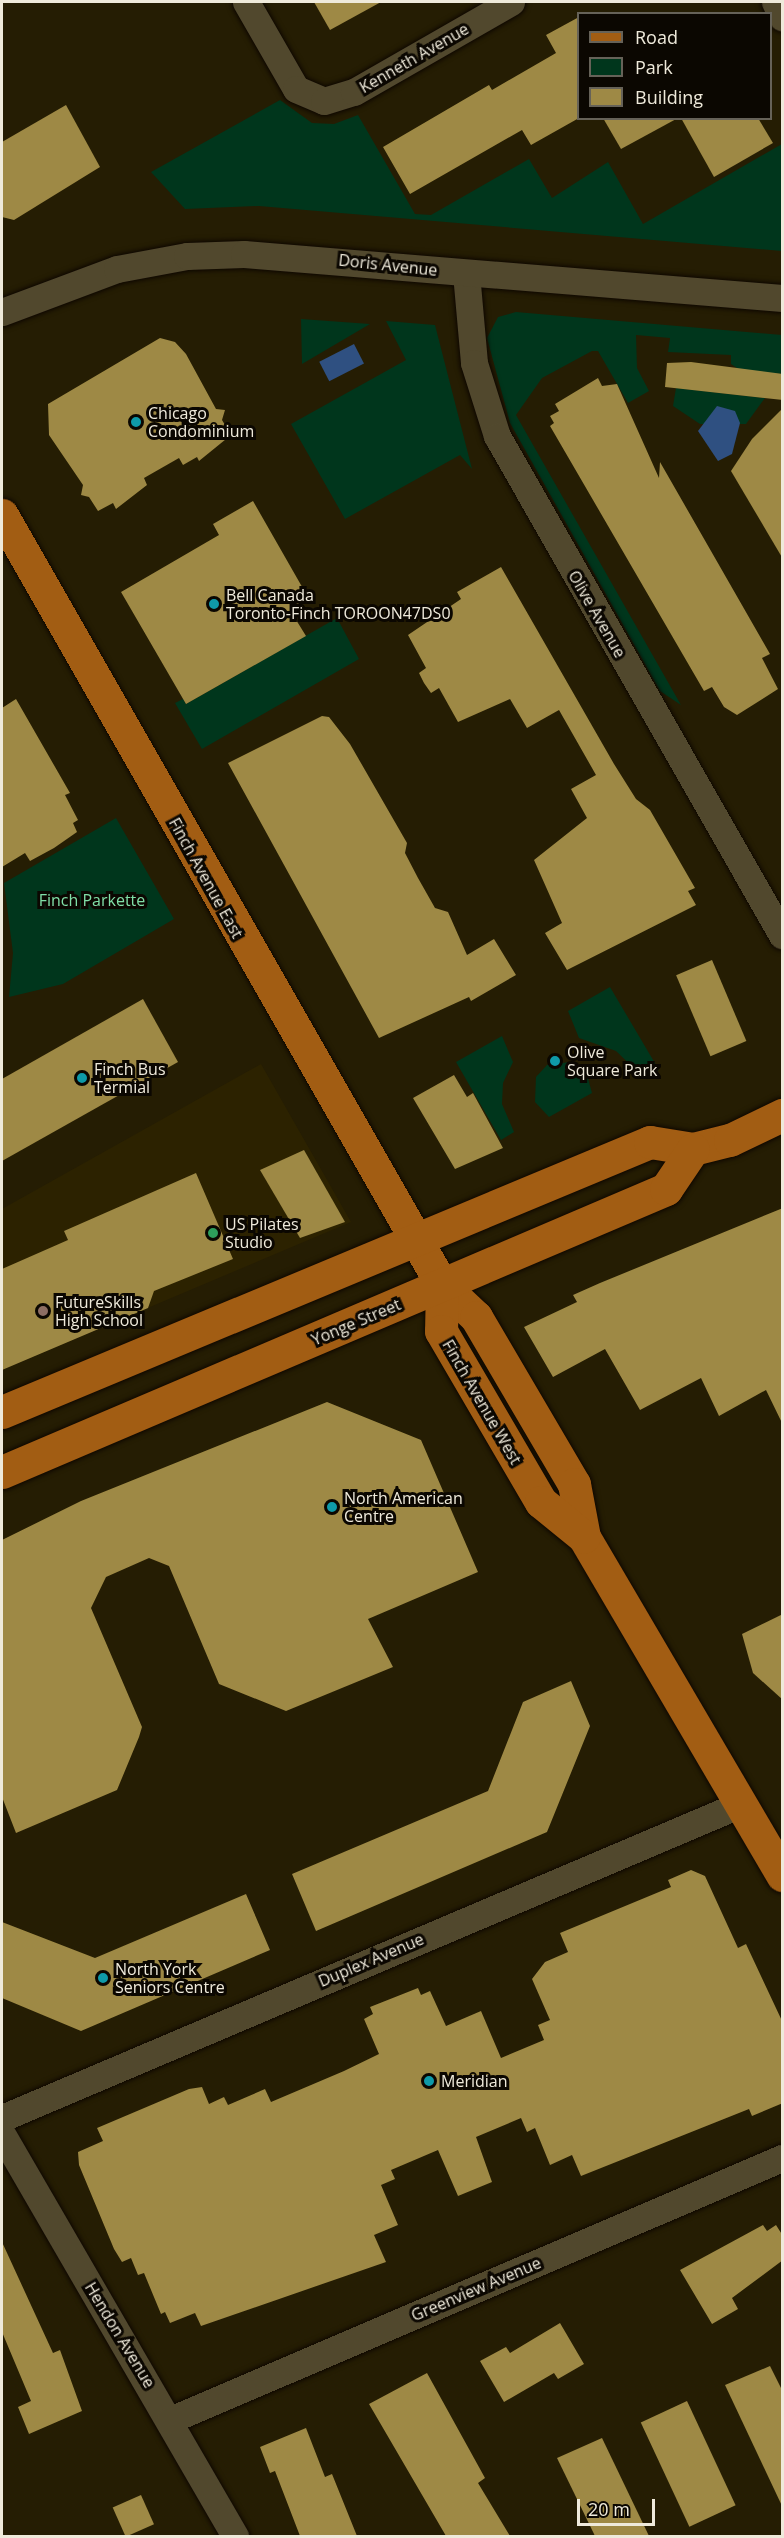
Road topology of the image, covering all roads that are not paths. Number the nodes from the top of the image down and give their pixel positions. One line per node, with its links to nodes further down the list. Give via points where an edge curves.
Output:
1 (246, 2): 2 (street, Kenneth Avenue, via 296,88 312,99 354,92)
2 (511, 2)
3 (775, 2): 4 (street)
4 (783, 17)
5 (466, 273): 6 (street, Doris Avenue); 7 (street, Doris Avenue, via 269,255 187,256 117,269); 9 (street, Olive Avenue, via 474,363 497,436)
6 (783, 298)
7 (2, 312)
8 (2, 515): 12 (main road, Finch Avenue East)
9 (783, 935)
10 (783, 1115): 11 (main road, via 730,1140)
11 (693, 1149): 12 (main road, via 650,1142); 13 (main road, Yonge Street, via 666,1189)
12 (416, 1237): 13 (main road, Finch Avenue East); 14 (main road)
13 (442, 1285): 15 (main road, Yonge Street); 16 (main road, via 476,1317 574,1484 584,1537)
14 (2, 1412)
15 (2, 1472)
16 (741, 1803): 17 (main road); 18 (street, Duplex Avenue)
17 (783, 1875)
18 (2, 2118)
19 (2, 2134): 21 (street, Hendon Avenue)
20 (783, 2158): 21 (street, Greenview Avenue)
21 (170, 2420): 22 (street, Hendon Avenue)
22 (235, 2536)

